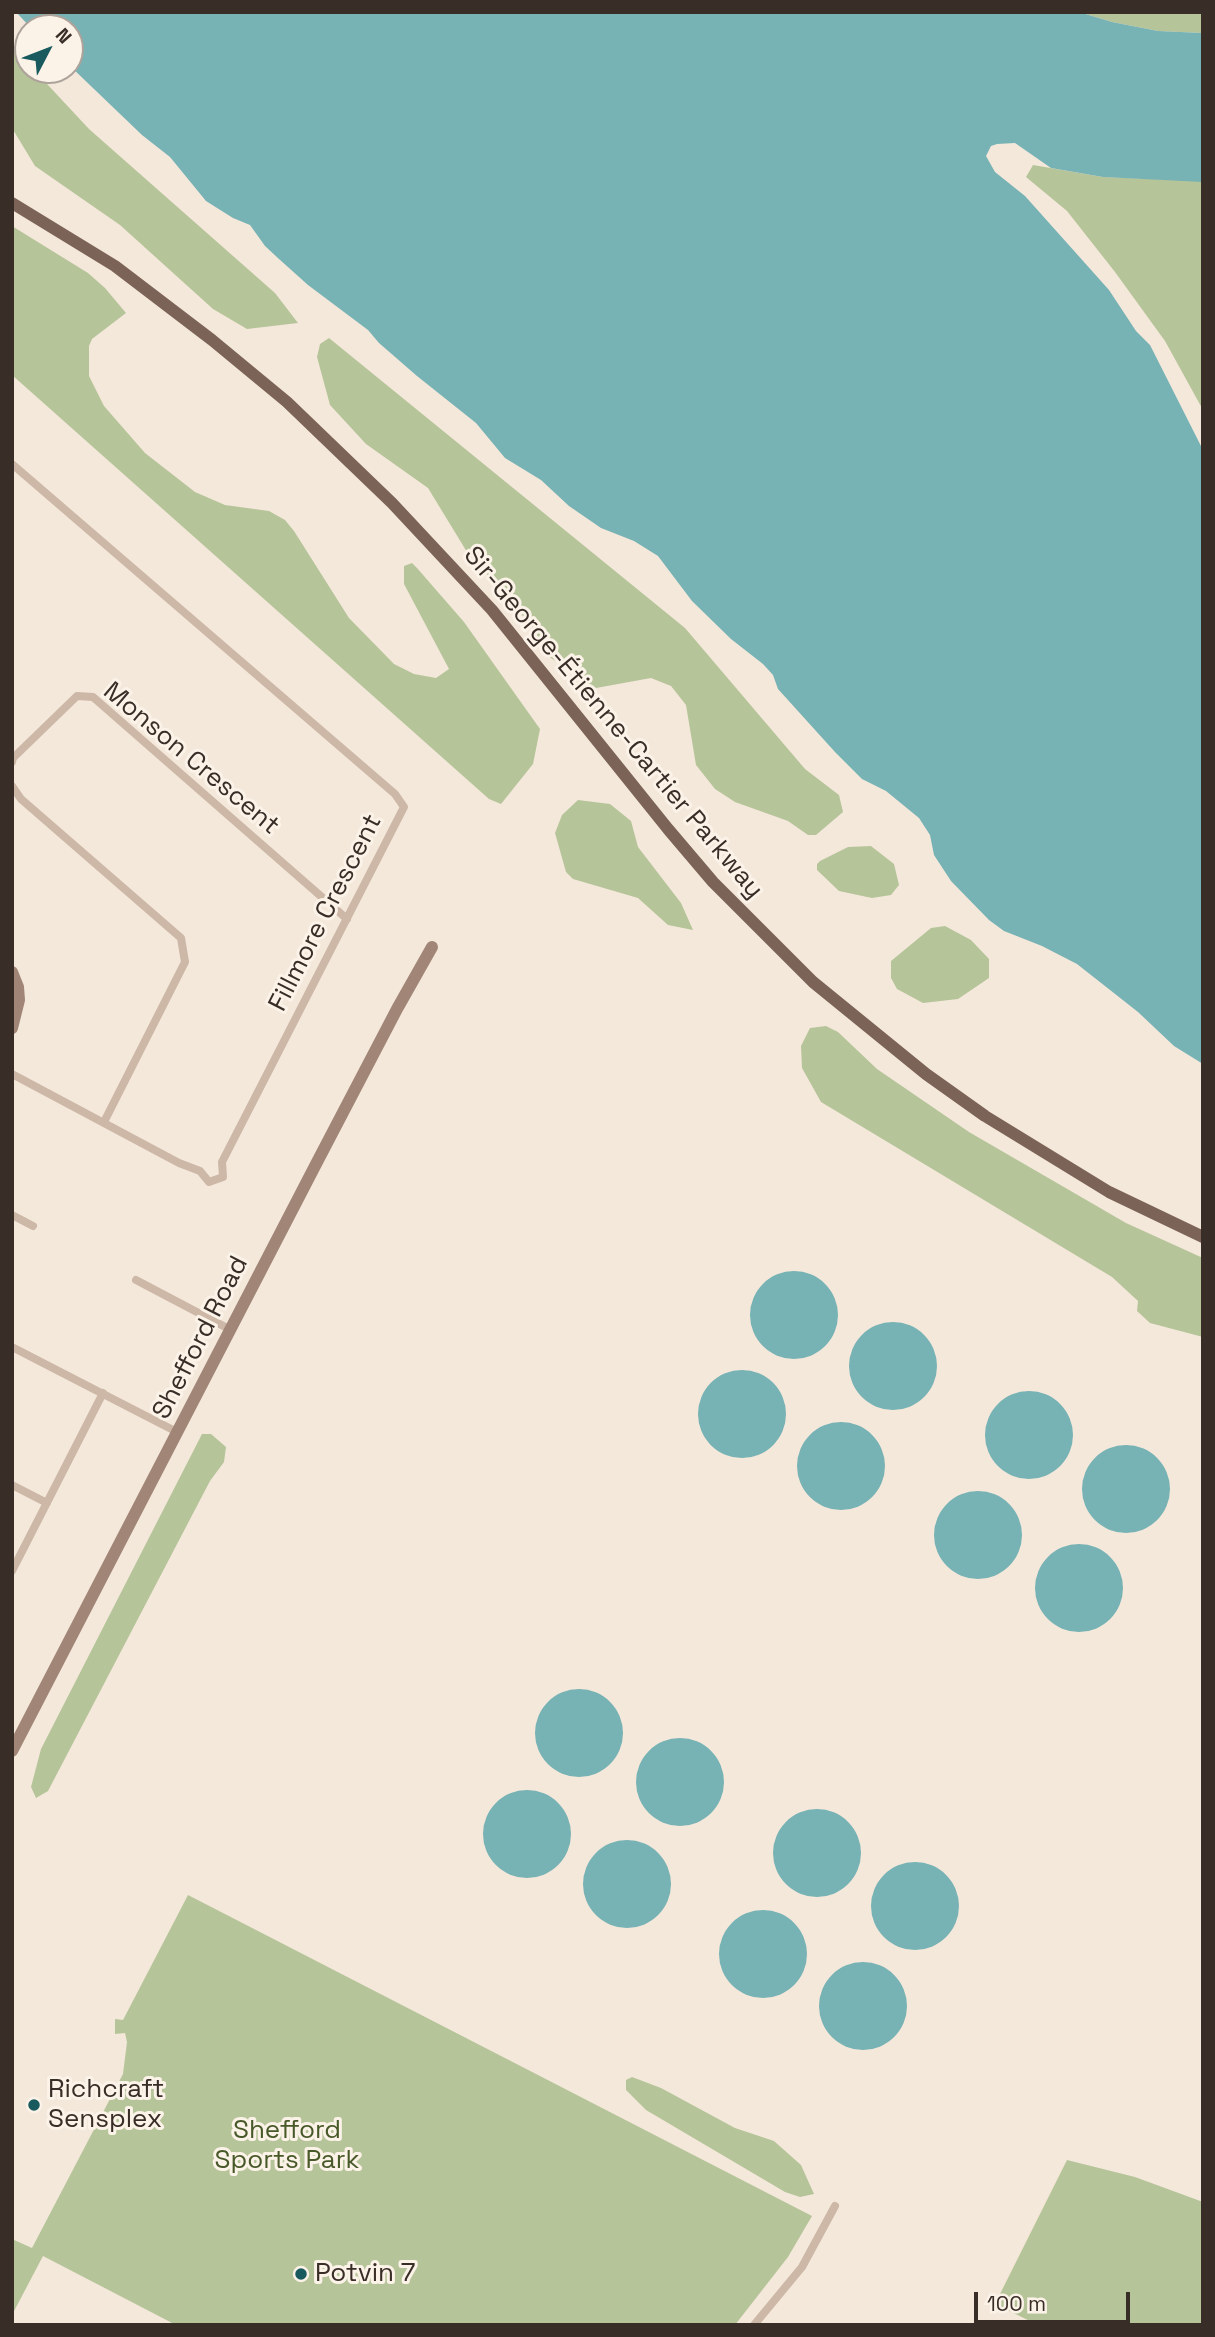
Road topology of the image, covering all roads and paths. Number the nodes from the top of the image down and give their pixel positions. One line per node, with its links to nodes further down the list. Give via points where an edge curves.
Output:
1 (12, 203): 13 (main road, Sir-George-Étienne-Cartier Parkway, via 115,266 212,340 288,402 392,503 492,610 713,882 813,982 985,1116 1109,1192)
2 (12, 464): 5 (street, Fillmore Crescent, via 395,794 404,807)
3 (12, 762): 5 (street, Monson Crescent, via 77,696 93,697)
4 (12, 786): 10 (street, via 21,799 181,939 185,962)
5 (347, 919): 10 (street, Fillmore Crescent, via 222,1162 223,1177 209,1182 200,1171)
6 (432, 947): 15 (street, Shefford Road)
7 (12, 972): 8 (street, via 19,1000)
8 (12, 1028)
9 (12, 1074): 10 (street, Fillmore Crescent)
10 (104, 1122)
11 (12, 1215): 12 (street)
12 (33, 1226)
13 (1203, 1237)
14 (136, 1280): 15 (street)
15 (231, 1330): 18 (street, Shefford Road)
16 (12, 1347): 17 (street)
17 (103, 1393): 18 (street); 20 (street)
18 (177, 1432): 22 (street, Shefford Road)
19 (12, 1485): 20 (street)
20 (47, 1503): 21 (street)
21 (12, 1571)
22 (12, 1751)
23 (835, 2206): 24 (street, via 802,2267)
24 (754, 2325)

